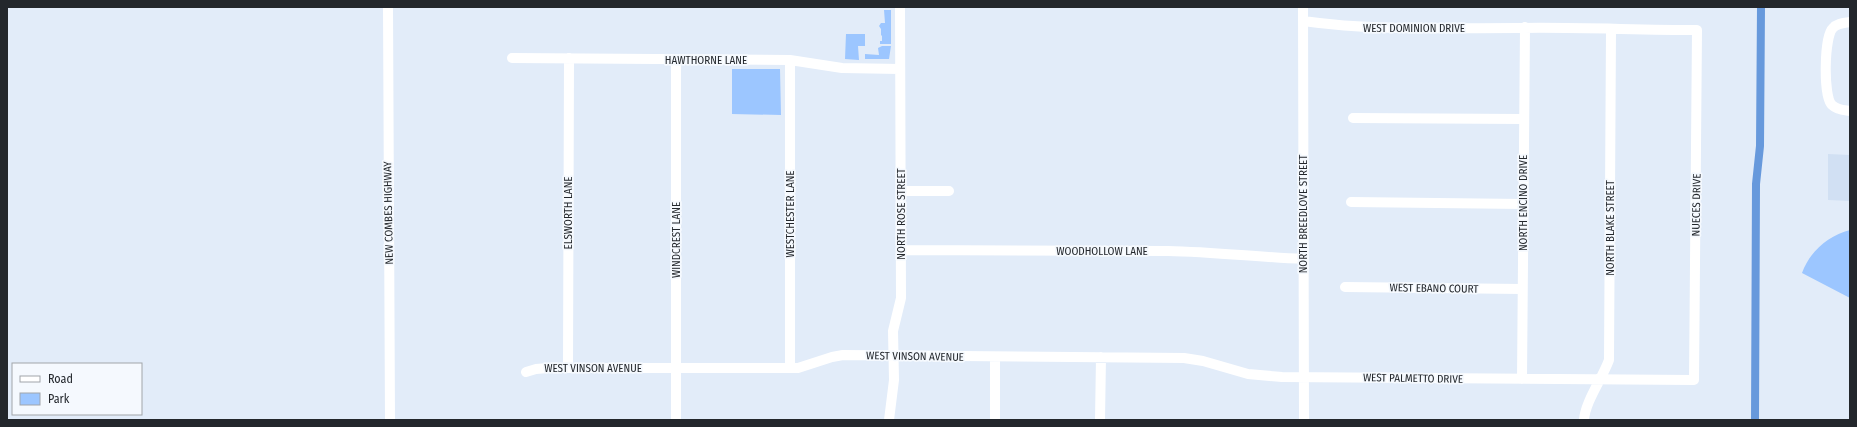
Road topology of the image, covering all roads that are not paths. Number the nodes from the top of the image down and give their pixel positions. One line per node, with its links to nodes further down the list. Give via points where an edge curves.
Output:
1 (388, 7): 36 (street, NEW COMBES HIGHWAY)
2 (900, 7): 13 (street, NORTH ROSE STREET)
3 (1303, 7): 4 (street, NORTH BREEDLOVE STREET)
4 (1302, 21): 6 (street, WEST DOMINION DRIVE, via 1374,28); 22 (street, NORTH BREEDLOVE STREET)
5 (1850, 22): 14 (street, via 1837,24 1829,34 1826,82 1829,100 1833,106)
6 (1525, 28): 7 (street, WEST DOMINION DRIVE); 16 (street, NORTH ENCINO DRIVE)
7 (1610, 30): 8 (street, WEST DOMINION DRIVE); 34 (street, NORTH BLAKE STREET, via 1610,339 1609,360)
8 (1697, 30): 35 (street, NUECES DRIVE)
9 (512, 58): 10 (street, HAWTHORNE LANE)
10 (569, 58): 11 (street, HAWTHORNE LANE); 28 (street, ELSWORTH LANE)
11 (676, 60): 12 (street, HAWTHORNE LANE); 29 (street, WINDCREST LANE)
12 (790, 60): 13 (street, HAWTHORNE LANE, via 842,68); 30 (street, WESTCHESTER LANE)
13 (900, 69): 17 (street, NORTH ROSE STREET)
14 (1850, 111)
15 (1353, 118): 16 (street)
16 (1523, 119): 20 (street, NORTH ENCINO DRIVE)
17 (901, 191): 18 (street); 21 (street, NORTH ROSE STREET)
18 (949, 191)
19 (1351, 202): 20 (street)
20 (1523, 204): 24 (street, NORTH ENCINO DRIVE)
21 (901, 250): 22 (street, WOODHOLLOW LANE, via 1212,252 1245,257); 25 (street, NORTH ROSE STREET, via 901,298 893,330)
22 (1303, 259): 32 (street, NORTH BREEDLOVE STREET)
23 (1345, 287): 24 (street, WEST EBANO COURT)
24 (1522, 289): 33 (street, NORTH ENCINO DRIVE)
25 (894, 356): 26 (street, WEST VINSON AVENUE); 30 (street, WEST VINSON AVENUE, via 843,355); 38 (street, NORTH ROSE STREET)
26 (995, 357): 27 (street, WEST VINSON AVENUE); 39 (street)
27 (1101, 357): 32 (street, WEST VINSON AVENUE, via 1184,358 1256,376); 40 (street)
28 (568, 368): 29 (street, WEST VINSON AVENUE); 31 (street, WEST VINSON AVENUE, via 536,369)
29 (676, 368): 30 (street, WEST VINSON AVENUE); 37 (street, WINDCREST LANE)
30 (790, 368)
31 (526, 372)
32 (1303, 377): 33 (street, WEST PALMETTO DRIVE); 41 (street, NORTH BREEDLOVE STREET)
33 (1522, 379): 34 (street, WEST PALMETTO DRIVE)
34 (1601, 380): 35 (street, WEST PALMETTO DRIVE); 42 (street, NORTH BLAKE STREET, via 1591,397)
35 (1694, 380)
36 (390, 420)
37 (676, 420)
38 (889, 420)
39 (995, 420)
40 (1100, 420)
41 (1304, 420)
42 (1584, 420)

